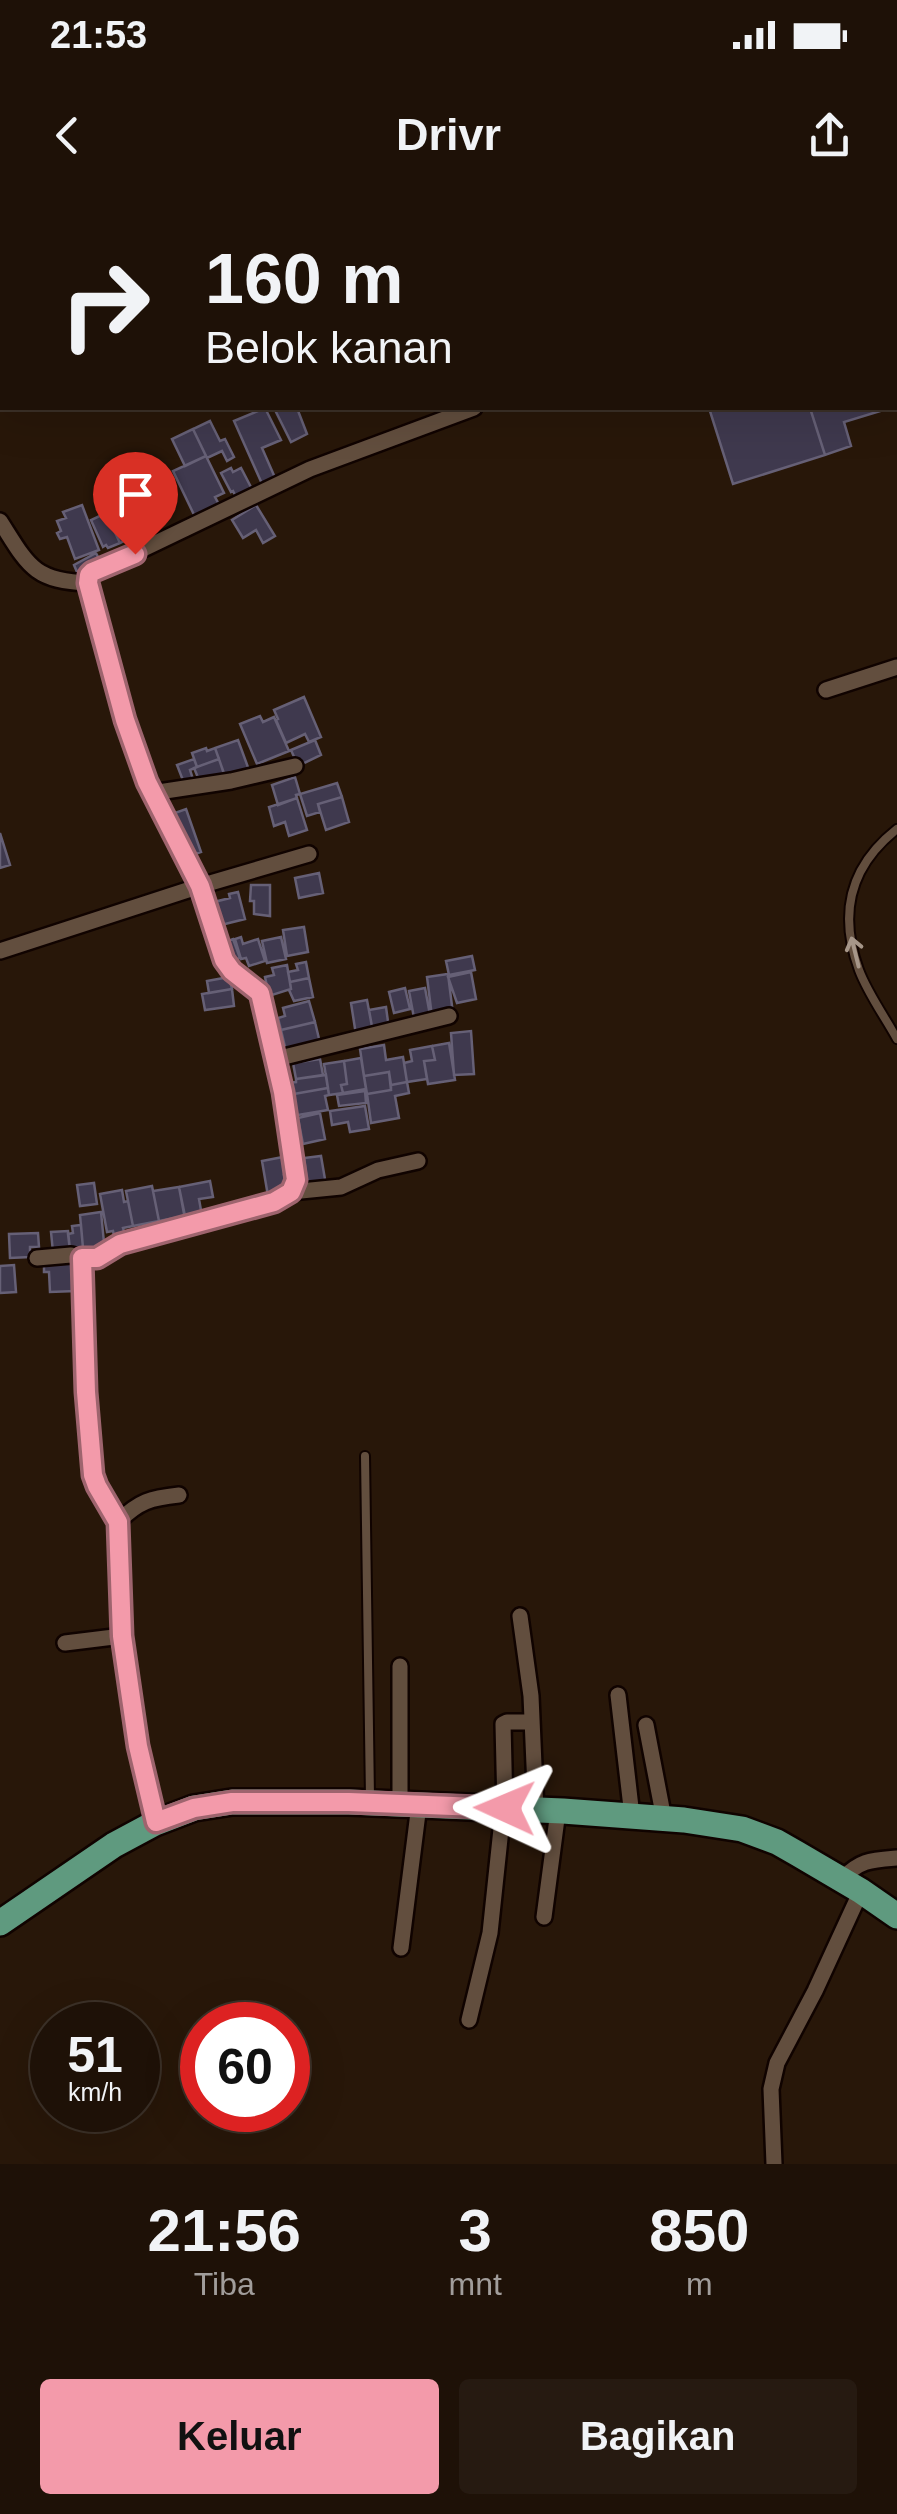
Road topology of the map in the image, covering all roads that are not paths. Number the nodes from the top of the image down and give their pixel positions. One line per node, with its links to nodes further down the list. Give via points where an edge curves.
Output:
1 (469, 410): 3 (street, via 310,469 98,570)
2 (0, 521): 3 (street, via 32,568 60,582)
3 (88, 583): 7 (street)
4 (897, 667): 5 (street)
5 (826, 690)
6 (295, 766): 7 (street)
7 (152, 793): 10 (street)
8 (897, 829): 13 (lane, one-way to 8, via 860,971 848,924 854,884 876,845)
9 (310, 854): 10 (street)
10 (200, 886): 11 (street); 15 (street, via 224,960 260,993)
11 (0, 951)
12 (449, 1016): 15 (street)
13 (892, 1020): 14 (lane)
14 (897, 1039)
15 (276, 1058): 17 (street, via 296,1169)
16 (418, 1161): 17 (street, via 341,1188)
17 (291, 1192): 19 (street)
18 (37, 1258): 19 (street)
19 (82, 1258): 22 (street, via 93,1475)
20 (365, 1456): 30 (lane)
21 (179, 1495): 22 (street, via 141,1503)
22 (118, 1522): 24 (street)
23 (520, 1616): 28 (street)
24 (122, 1636): 25 (street); 36 (street)
25 (65, 1643)
26 (400, 1666): 31 (street)
27 (618, 1696): 34 (street)
28 (531, 1722): 32 (street, via 503,1724); 33 (street)
29 (646, 1726): 35 (street)
30 (370, 1803): 31 (main road); 36 (main road, via 232,1802)
31 (409, 1805): 32 (main road); 42 (street)
32 (504, 1809): 33 (main road); 43 (street, via 490,1933)
33 (547, 1811): 34 (main road); 40 (street)
34 (632, 1816): 35 (main road)
35 (664, 1819): 38 (main road, via 759,1834)
36 (156, 1822): 41 (main road)
37 (897, 1858): 38 (street, via 853,1867)
38 (851, 1885): 39 (main road); 44 (street, via 815,1991 777,2063 771,2089)
39 (897, 1916)
40 (544, 1918)
41 (0, 1923)
42 (401, 1948)
43 (469, 2020)
44 (774, 2164)

